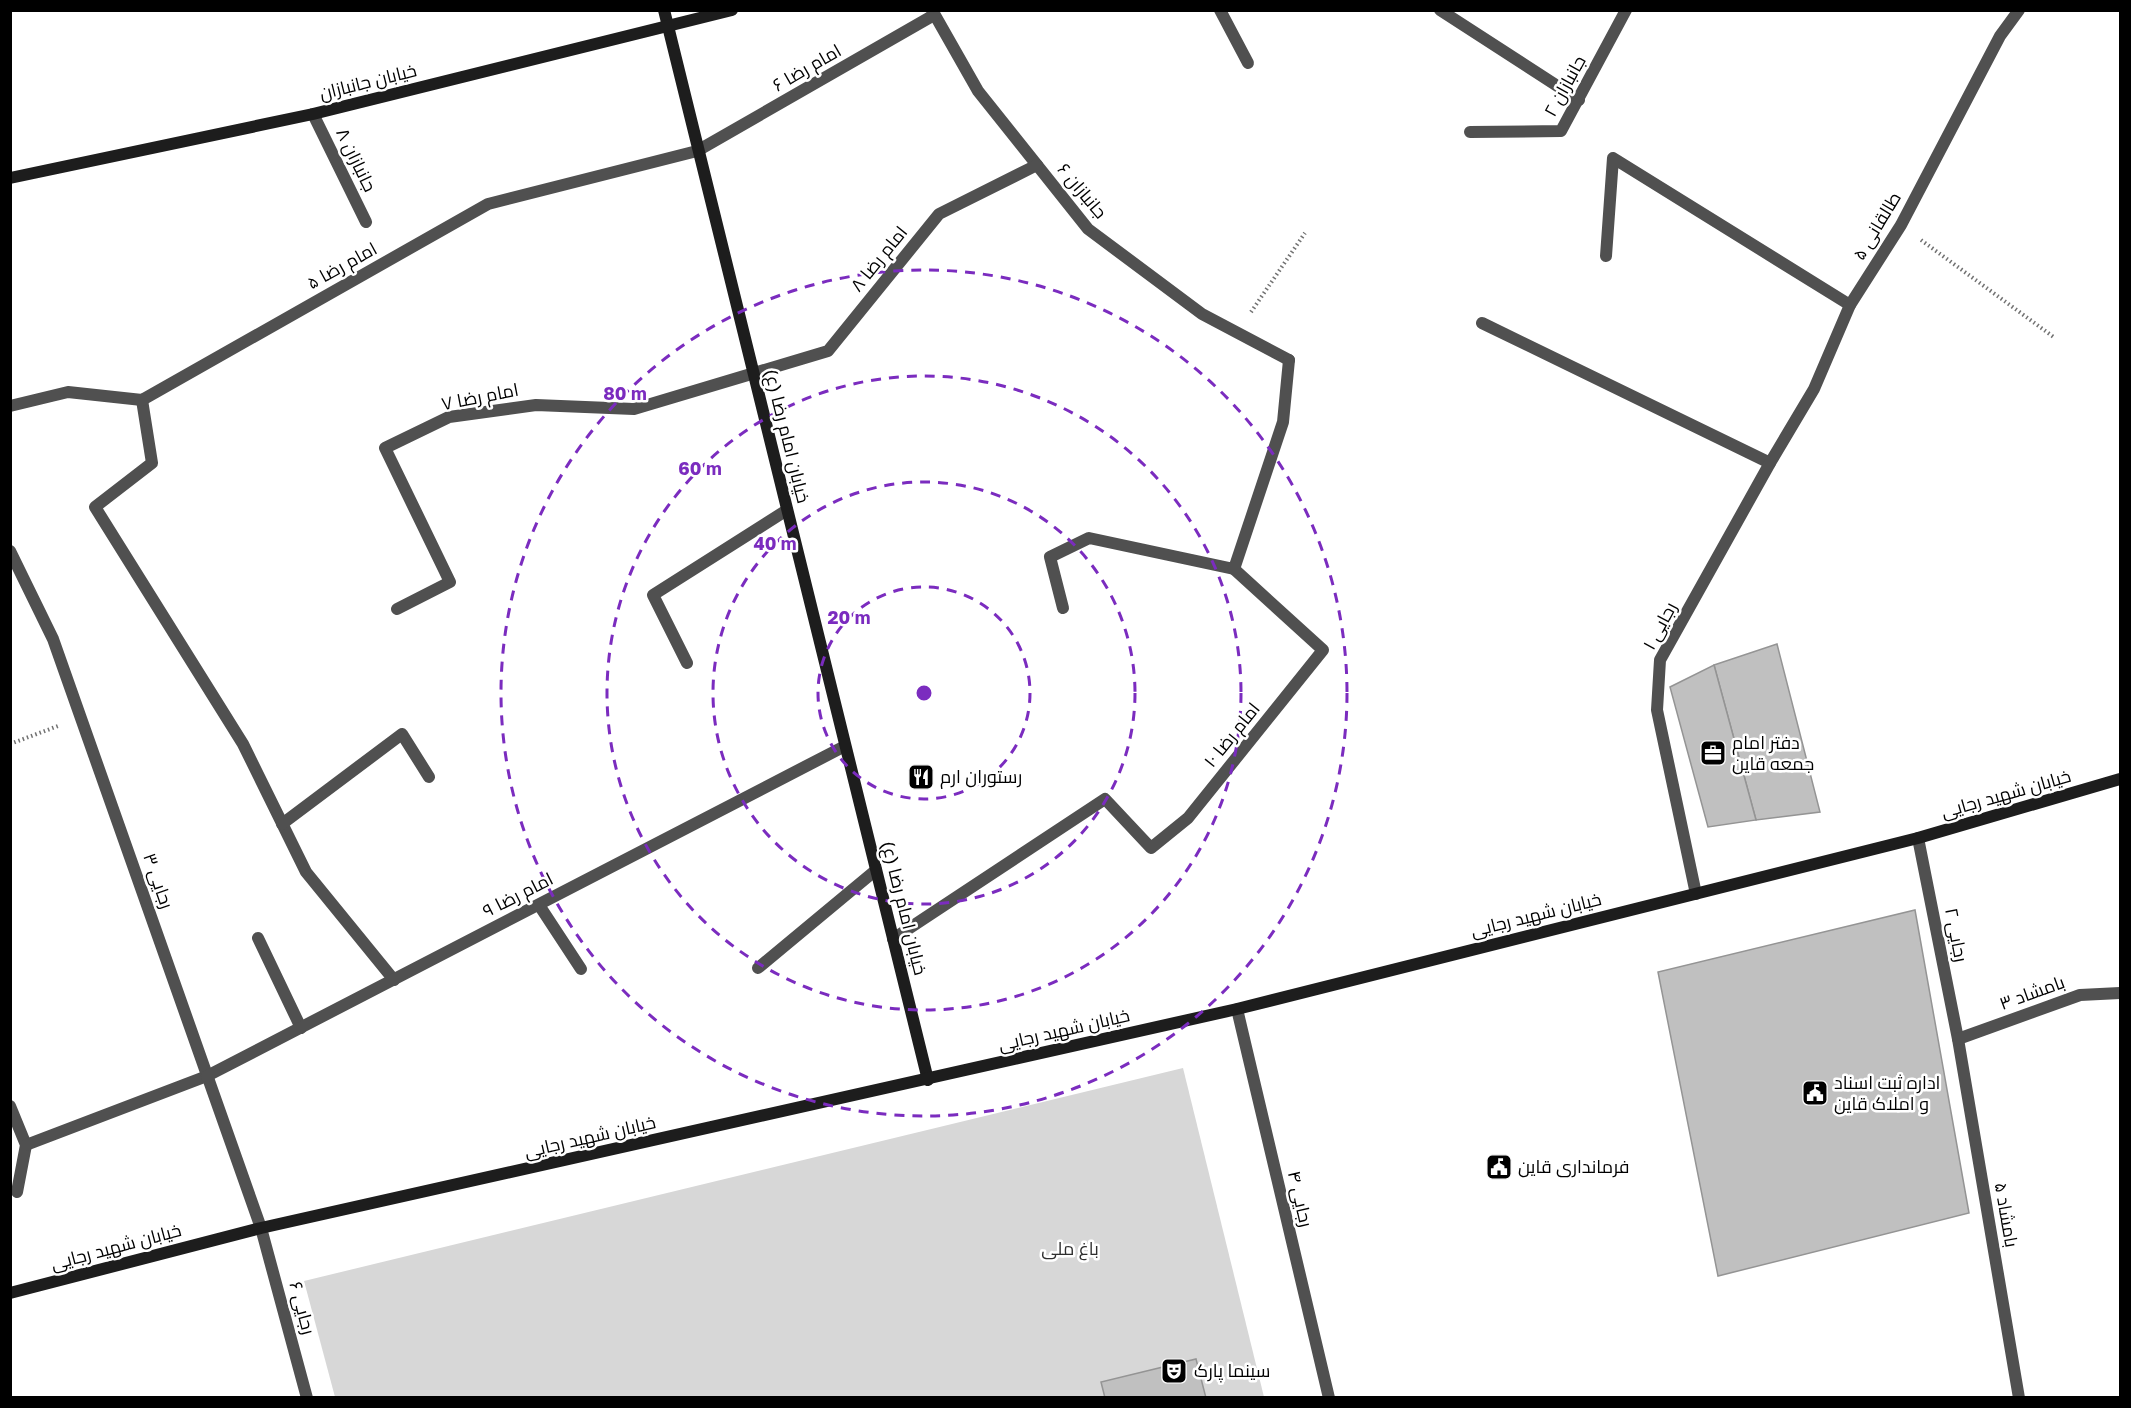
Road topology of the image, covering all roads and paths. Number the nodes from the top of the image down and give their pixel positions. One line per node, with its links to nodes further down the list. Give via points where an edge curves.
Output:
1 (664, 10): 8 (street, خیابان امام رضا (ع))
2 (732, 10): 8 (street, خیابان جانبازان)
3 (1220, 10): 9 (street)
4 (1440, 10): 10 (street)
5 (1626, 10): 10 (street, جانبازان ۲)
6 (2019, 10): 17 (street, طالقانی ۵, via 2000,36)
7 (933, 13): 13 (street, امام رضا ۶); 14 (street, جانبازان ۶, via 978,91)
8 (668, 26): 11 (street, خیابان جانبازان); 13 (street, خیابان امام رضا (ع))
9 (1248, 63)
10 (1579, 100): 12 (street, جانبازان ۲, via 1561,131)
11 (313, 114): 15 (street, خیابان جانبازان); 16 (street, جانبازان ۸)
12 (1470, 132)
13 (697, 152): 24 (street, خیابان امام رضا (ع)); 25 (street, امام رضا ۵, via 488,204)
14 (1037, 165): 22 (street, جانبازان ۶, via 1088,228 1202,314); 24 (street, امام رضا ۸, via 939,214 828,351)
15 (10, 178)
16 (366, 222)
17 (1901, 225): 20 (street, طالقانی ۵); 23 (path)
18 (1305, 233): 22 (path)
19 (1606, 256): 20 (street, via 1613,158)
20 (1850, 304): 27 (street, طالقانی ۵, via 1814,389)
21 (1482, 322): 27 (street)
22 (1236, 333): 30 (street, جانبازان ۶, via 1289,360 1283,422)
23 (2055, 338)
24 (753, 374): 28 (street, خیابان امام رضا (ع)); 32 (street, امام رضا ۷, via 634,409 536,405 449,417 385,448 450,582)
25 (142, 400): 26 (street, via 68,392); 39 (street, via 152,463 95,507 243,744)
26 (10, 406)
27 (1770, 463): 42 (street, رجایی ۱, via 1660,660 1657,710)
28 (787, 510): 33 (street, via 653,595); 36 (street, خیابان امام رضا (ع))
29 (10, 551): 34 (street, رجایی ۳, via 53,639)
30 (1234, 569): 31 (street, via 1089,538 1050,557); 45 (street, امام رضا ۱۰, via 1323,650 1188,818 1151,848 1105,799)
31 (1063, 608)
32 (397, 609)
33 (687, 663)
34 (81, 717): 35 (path); 53 (street, رجایی ۳)
35 (10, 744)
36 (845, 746): 41 (street, خیابان امام رضا (ع)); 43 (street, امام رضا ۹)
37 (429, 777): 39 (street, via 402,735)
38 (2121, 779): 40 (street, خیابان شهید رجایی)
39 (282, 824): 48 (street, via 306,872)
40 (1918, 838): 42 (street, خیابان شهید رجایی); 52 (street, رجایی ۲)
41 (876, 870): 45 (street, خیابان امام رضا (ع)); 46 (street)
42 (1696, 894): 50 (street, خیابان شهید رجایی)
43 (539, 905): 47 (street); 48 (street, امام رضا ۹)
44 (258, 938): 51 (street)
45 (893, 939): 54 (street, خیابان امام رضا (ع))
46 (758, 968)
47 (581, 969)
48 (394, 980): 51 (street, امام رضا ۹)
49 (2121, 993): 52 (street, بامشاد ۳, via 2080,995)
50 (1237, 1009): 54 (street, خیابان شهید رجایی); 61 (street, رجایی ۴)
51 (301, 1028): 53 (street, امام رضا ۹)
52 (1958, 1039): 62 (street, بامشاد ۵)
53 (207, 1076): 56 (street, امام رضا ۹); 58 (street, رجایی ۳)
54 (928, 1080): 58 (street, خیابان شهید رجایی)
55 (10, 1106): 56 (street)
56 (26, 1145): 57 (street)
57 (17, 1192)
58 (261, 1228): 59 (street, خیابان شهید رجایی); 60 (street, رجایی ۶)
59 (10, 1293)
60 (308, 1398)
61 (1329, 1398)
62 (2019, 1398)

